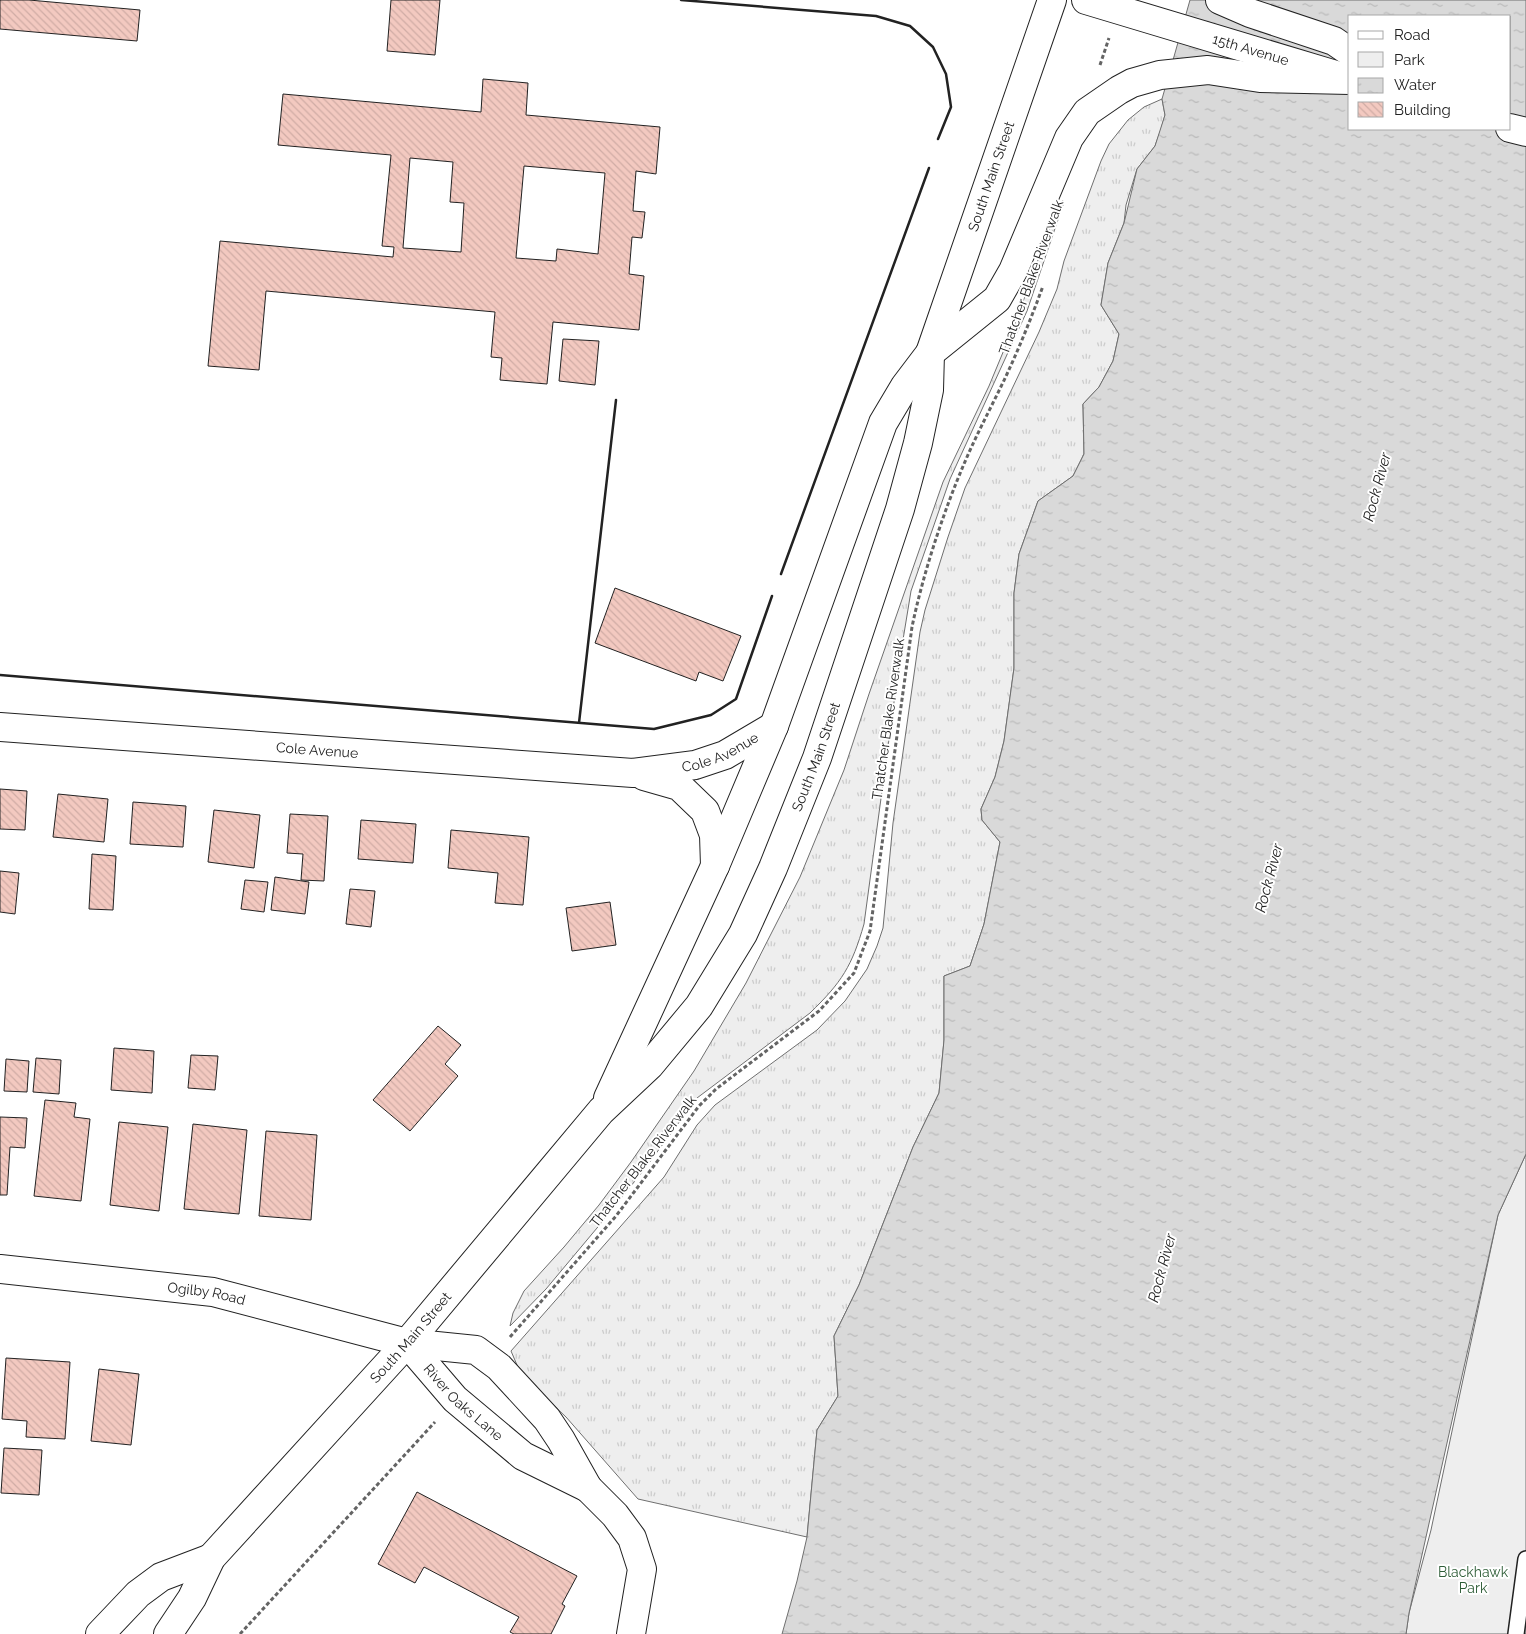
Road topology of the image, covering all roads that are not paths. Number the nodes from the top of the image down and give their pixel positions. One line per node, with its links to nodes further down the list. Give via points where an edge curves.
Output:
1 (1052, 0): 9 (main road, South Main Street)
2 (1086, 0): 5 (main road, 15th Avenue)
3 (1220, 0): 4 (main road, via 1334,41)
4 (1348, 51)
5 (1348, 79)
6 (1348, 80): 9 (main road, via 1260,78 1208,70 1160,75 1119,90 1087,112 1069,138 1013,271 997,299)
7 (1511, 128): 8 (main road)
8 (1526, 132)
9 (930, 353): 10 (main road, South Main Street, via 883,423); 14 (main road, South Main Street, via 929,390 900,509 817,758 774,868 743,934 699,1006 650,1065)
10 (774, 726): 12 (main road, Cole Avenue, via 730,753 696,765); 13 (main road, South Main Street)
11 (0, 727): 12 (main road, Cole Avenue)
12 (633, 773): 13 (main road, Cole Avenue, via 678,786 705,811 714,836)
13 (715, 866): 14 (main road, South Main Street)
14 (601, 1111): 16 (main road, South Main Street)
15 (0, 1269): 16 (main road, Ogilby Road, via 213,1292)
16 (407, 1343): 17 (main road, River Oaks Lane, via 455,1399 523,1456); 17 (main road, River Oaks Lane, via 476,1350 499,1368 547,1419); 18 (main road, South Main Street)
17 (588, 1488): 22 (main road, River Oaks Lane, via 632,1538 642,1569)
18 (211, 1558): 20 (main road, South Main Street, via 160,1577 138,1594); 21 (main road, South Main Street, via 192,1598)
19 (1526, 1559): 23 (lane)
20 (100, 1634)
21 (168, 1634)
22 (631, 1634)
23 (1516, 1634)

